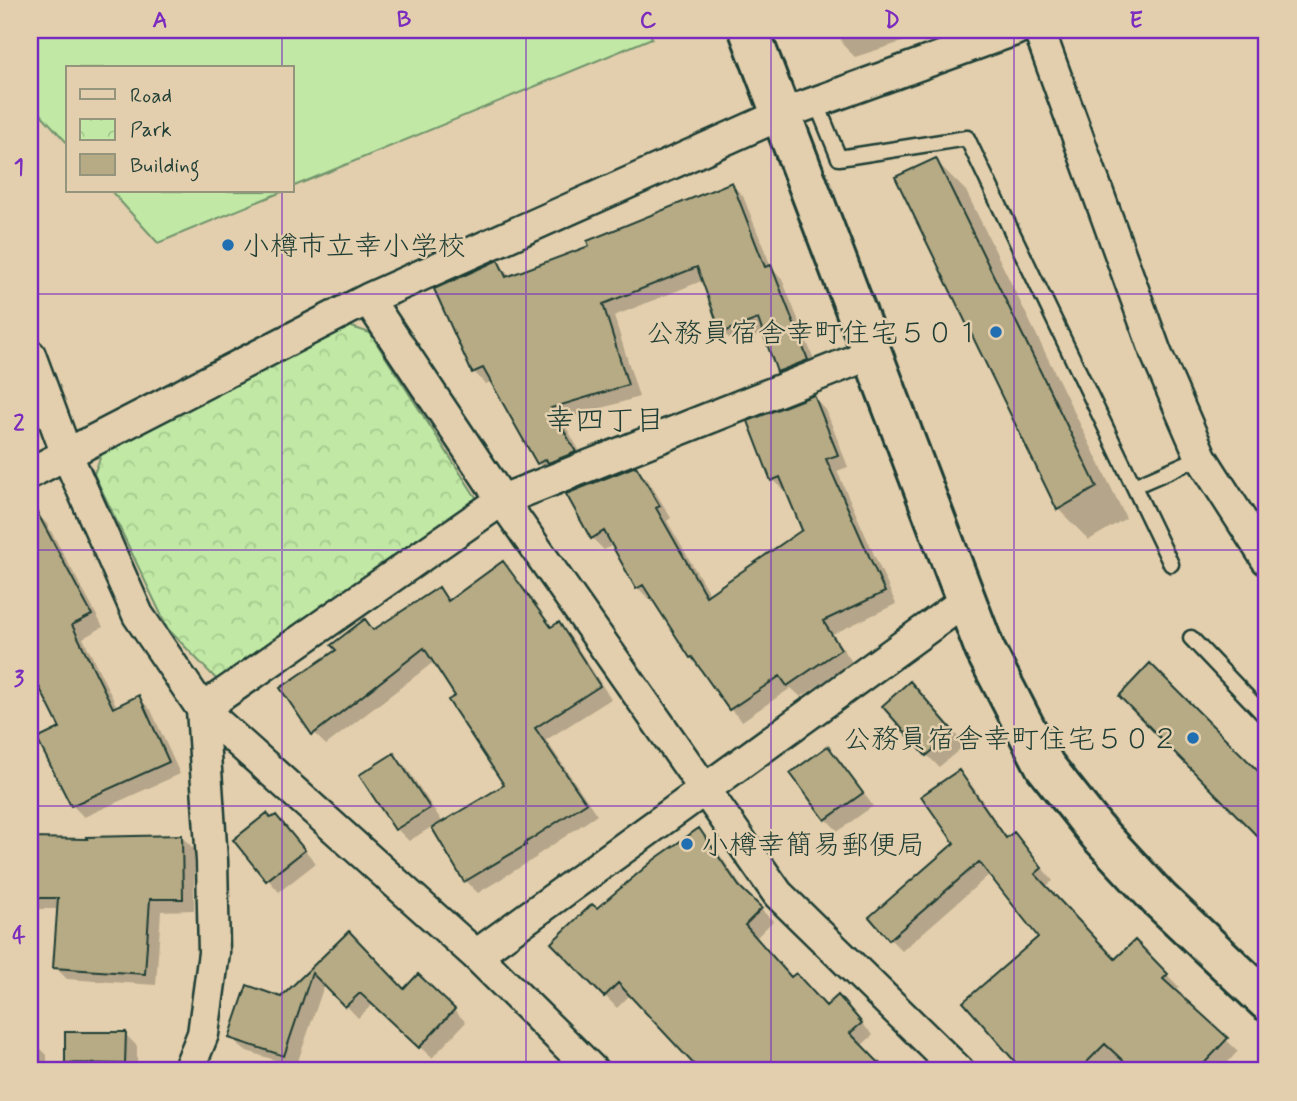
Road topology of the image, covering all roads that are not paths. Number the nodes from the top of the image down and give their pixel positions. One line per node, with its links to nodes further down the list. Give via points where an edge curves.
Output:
1 (748, 30): 5 (street)
2 (1015, 30): 4 (street)
3 (1039, 30): 10 (street, via 1156,353)
4 (816, 102): 5 (street); 12 (lane, via 839,158 967,138)
5 (780, 116): 6 (street); 7 (street)
6 (368, 299): 9 (street); 13 (street)
7 (871, 354): 13 (street); 16 (street)
8 (30, 355): 9 (street)
9 (67, 455): 11 (street); 18 (street, via 138,615)
10 (1201, 457): 12 (lane); 14 (street)
11 (30, 473)
12 (1134, 486): 15 (lane)
13 (502, 500): 18 (street); 20 (street)
14 (1267, 560)
15 (1171, 564)
16 (965, 601): 20 (street); 22 (street, via 1045,766 1159,899)
17 (1191, 638): 19 (lane)
18 (202, 709): 21 (street); 23 (street, via 214,953 203,1034)
19 (1267, 718)
20 (704, 791): 21 (street); 25 (street, via 778,894)
21 (476, 955): 24 (street)
22 (1267, 1001)
23 (188, 1071)
24 (593, 1071)
25 (959, 1071)

